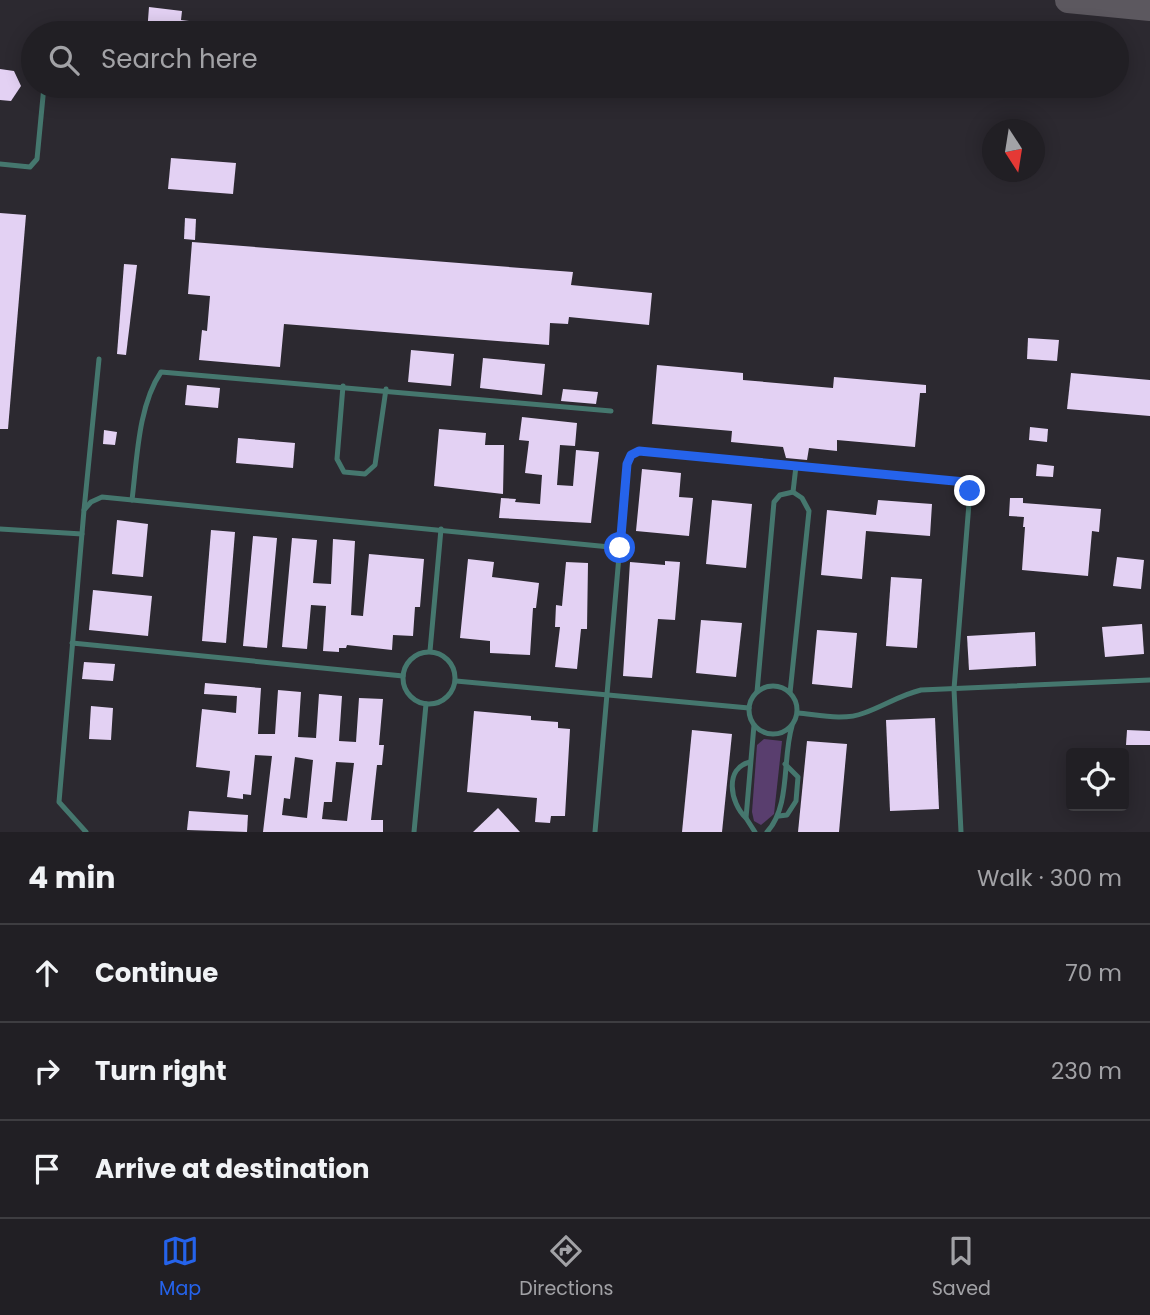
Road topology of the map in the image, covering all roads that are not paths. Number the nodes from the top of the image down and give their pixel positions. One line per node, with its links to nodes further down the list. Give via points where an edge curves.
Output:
1 (43, 98): 2 (lane, via 37,159 30,167)
2 (0, 164)
3 (99, 359): 10 (lane)
4 (343, 386): 5 (lane); 5 (lane, via 337,458 344,472 365,474 375,465); 9 (lane, via 161,372 139,442)
5 (386, 390): 6 (lane)
6 (611, 411)
7 (796, 466): 8 (lane); 14 (lane, via 639,451 627,464); 20 (lane, via 965,482 970,491)
8 (793, 492): 21 (lane, via 774,502); 22 (lane, via 809,511)
9 (132, 500): 10 (lane, via 102,497); 12 (lane)
10 (84, 510): 13 (lane)
11 (0, 529): 13 (lane)
12 (441, 529): 14 (lane); 16 (lane)
13 (82, 534): 15 (lane)
14 (620, 548): 23 (lane)
15 (72, 643): 17 (lane); 33 (lane, via 59,802)
16 (430, 652): 17 (lane, via 415,656); 19 (lane, via 447,658)
17 (403, 676): 24 (lane, via 407,691)
18 (1150, 680): 20 (lane)
19 (456, 681): 23 (lane); 24 (lane, via 449,696)
20 (954, 689): 26 (lane, via 921,690 863,714); 38 (lane)
21 (758, 692): 22 (lane, via 778,686); 25 (lane)
22 (790, 692): 26 (lane)
23 (608, 695): 25 (lane); 35 (lane)
24 (426, 704): 34 (lane)
25 (749, 708): 27 (lane)
26 (798, 713): 28 (lane)
27 (754, 725): 28 (lane, via 773,735); 29 (lane)
28 (792, 726): 30 (lane)
29 (750, 762): 32 (lane); 32 (lane, via 735,772 732,794 735,807)
30 (785, 764): 31 (lane); 31 (lane, via 798,777 796,801 787,815)
31 (779, 816): 37 (lane)
32 (746, 818): 36 (lane)
33 (86, 832)
34 (414, 832)
35 (594, 832)
36 (755, 832)
37 (767, 832)
38 (961, 832)

